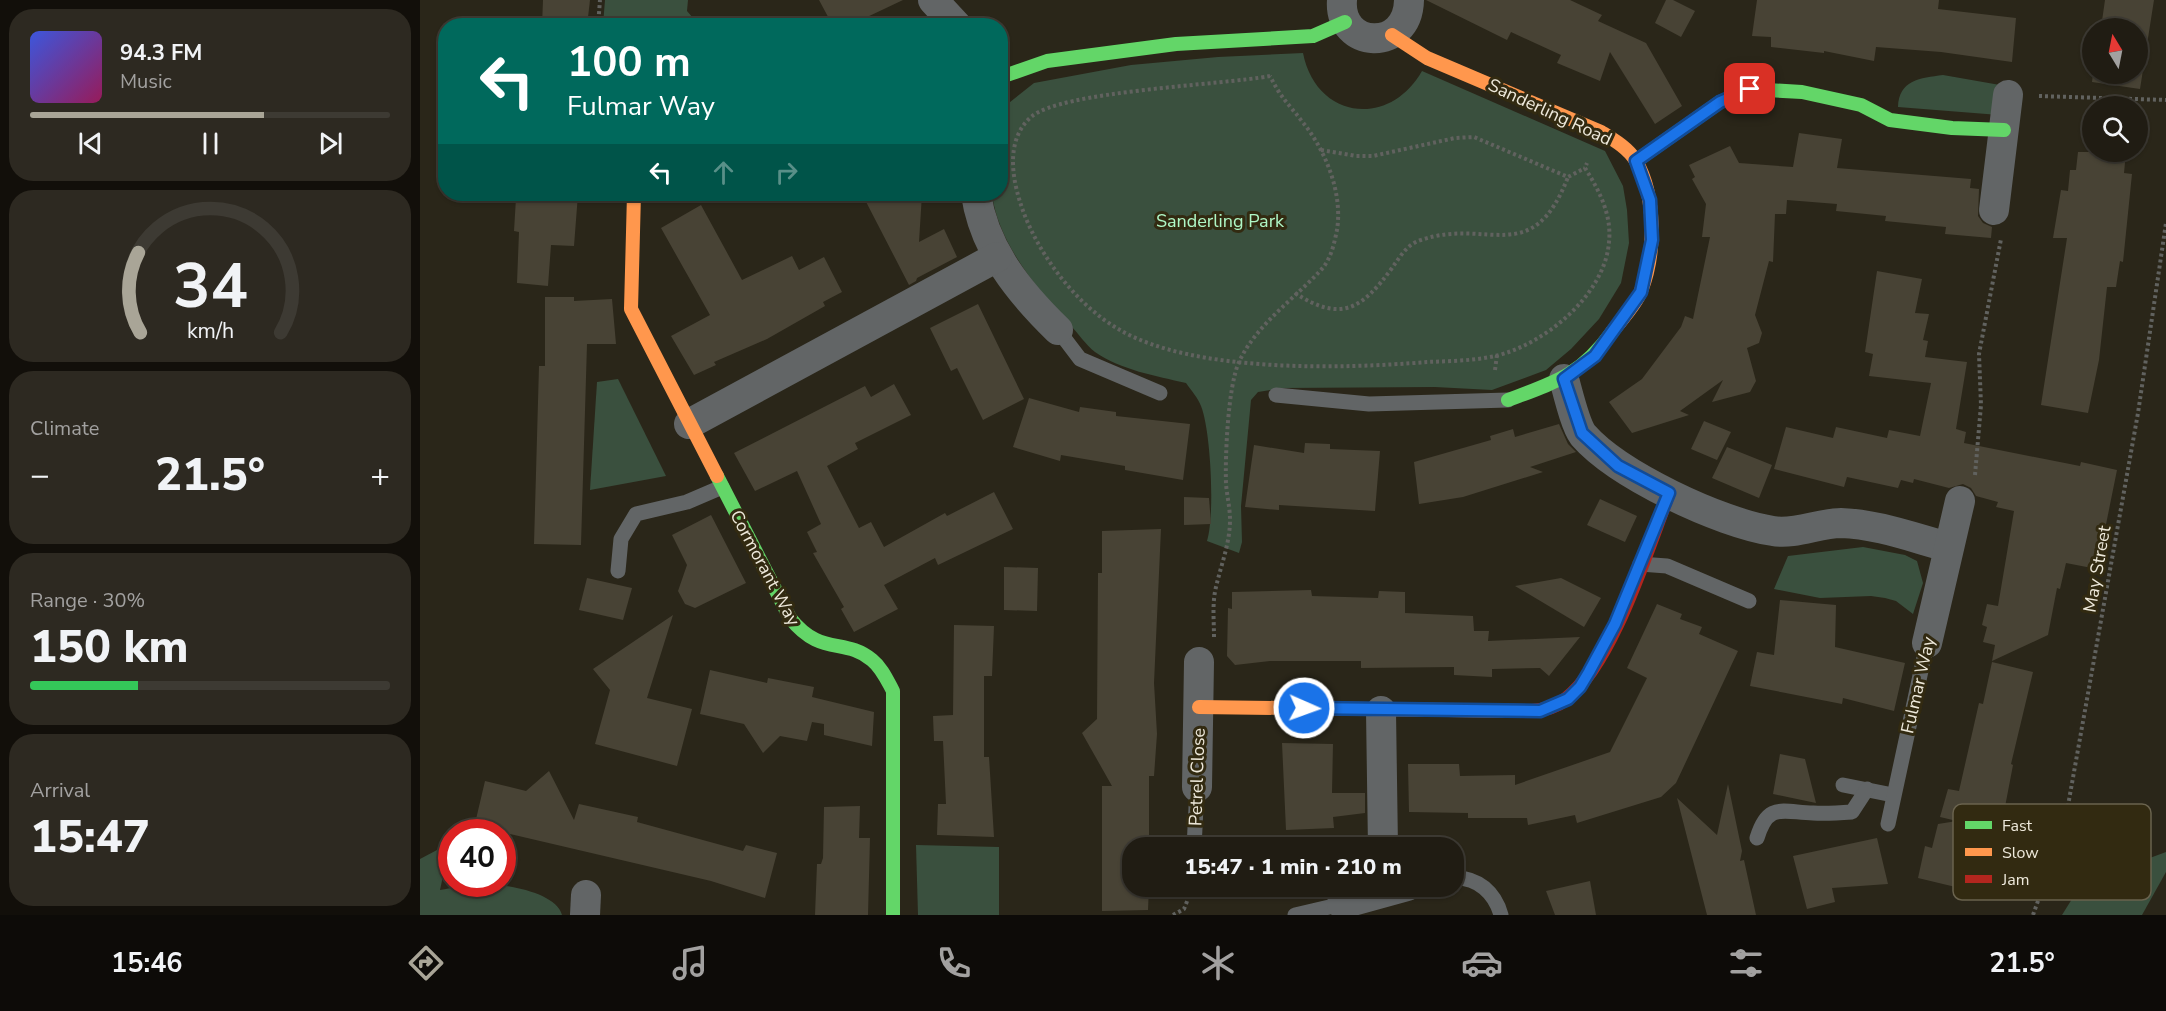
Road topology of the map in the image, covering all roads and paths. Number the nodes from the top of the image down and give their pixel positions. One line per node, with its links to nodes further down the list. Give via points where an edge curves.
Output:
1 (600, 0): 5 (path)
2 (933, 0): 6 (street)
3 (1409, 0): 7 (street, via 1408,14)
4 (1343, 11): 7 (street, via 1354,32 1365,38); 8 (street, via 1313,36)
5 (599, 18)
6 (950, 18)
7 (1392, 35): 14 (street, Sanderling Road, via 1427,58)
8 (1262, 38): 9 (street, via 1176,44 1047,61); 10 (path)
9 (1008, 74)
10 (1270, 76): 15 (path, via 1281,99); 26 (path, via 1045,107 1019,131 1014,145 1017,192 1026,218 1045,255 1084,302 1120,330 1170,350)
11 (2008, 95): 12 (path); 13 (street)
12 (2166, 100)
13 (2004, 130): 16 (street, via 1890,120 1861,105 1802,92 1750,89 1720,102); 21 (street)
14 (1601, 132): 16 (street, Sanderling Road, via 1623,146); 17 (path)
15 (1321, 150): 18 (path, via 1373,156 1474,137); 24 (path, via 1334,185 1339,215 1334,248 1322,270)
16 (1636, 161): 27 (street, Sanderling Road, via 1650,200 1652,240 1641,292 1595,356)
17 (1585, 168): 18 (path); 26 (path, via 1604,204 1609,225 1610,243 1604,266 1593,289 1566,319 1535,339 1497,356 1449,361 1382,366)
18 (1568, 177): 24 (path, via 1557,204 1527,232 1422,239 1410,245 1374,292 1349,307 1332,311 1316,307)
19 (634, 201): 31 (street, Cormorant Way, via 631,309)
20 (977, 201): 23 (street)
21 (1994, 210): 34 (path, via 2003,231 1979,354 1981,405 1973,499)
22 (2166, 223): 47 (path, May Street, via 2138,413)
23 (997, 257): 25 (street, via 1035,308); 31 (street)
24 (1295, 293): 26 (path, via 1258,332)
25 (1058, 330): 28 (lane, via 1080,359)
26 (1238, 363): 40 (path, via 1227,445 1229,531 1216,589 1214,637)
27 (1564, 379): 30 (street, Sanderling Road); 33 (street, via 1582,433 1618,466)
28 (1161, 393)
29 (1276, 395): 30 (lane, Sanderling Road, via 1369,404)
30 (1508, 400)
31 (689, 424): 32 (street, Cormorant Way)
32 (723, 486): 37 (lane, via 687,502 636,514 621,539); 57 (street, Cormorant Way, via 797,631 822,646 853,649 868,656 888,678 895,706)
33 (1669, 493): 35 (street, via 1737,522 1775,532 1840,523); 36 (street, Petrel Close)
34 (1960, 501): 35 (street, Fulmar Way)
35 (1948, 547): 39 (street, Fulmar Way)
36 (1640, 564): 38 (lane, via 1668,566); 42 (street, Petrel Close, via 1615,624 1589,672 1580,687 1555,706 1525,712)
37 (618, 571)
38 (1749, 601)
39 (1927, 644): 46 (lane, Fulmar Way)
40 (1199, 662): 41 (street, Petrel Close)
41 (1199, 707): 42 (street, Petrel Close); 44 (street, Petrel Close)
42 (1381, 711): 50 (street)
43 (1843, 785): 45 (lane)
44 (1197, 787): 49 (lane, Petrel Close)
45 (1867, 789): 46 (lane); 51 (lane, via 1852,812 1772,812 1761,824)
46 (1893, 795): 48 (lane, Fulmar Way)
47 (2068, 804)
48 (1888, 824)
49 (1195, 837)
50 (1383, 837)
51 (1757, 838)
52 (1464, 880): 60 (lane, via 1484,885)
53 (1189, 897): 58 (path, via 1184,909)
54 (1365, 897): 56 (street)
55 (2038, 900): 61 (path, May Street)
56 (1342, 904): 59 (lane)
57 (893, 915)
58 (1173, 915)
59 (1295, 915)
60 (1501, 915)
61 (2033, 915)

